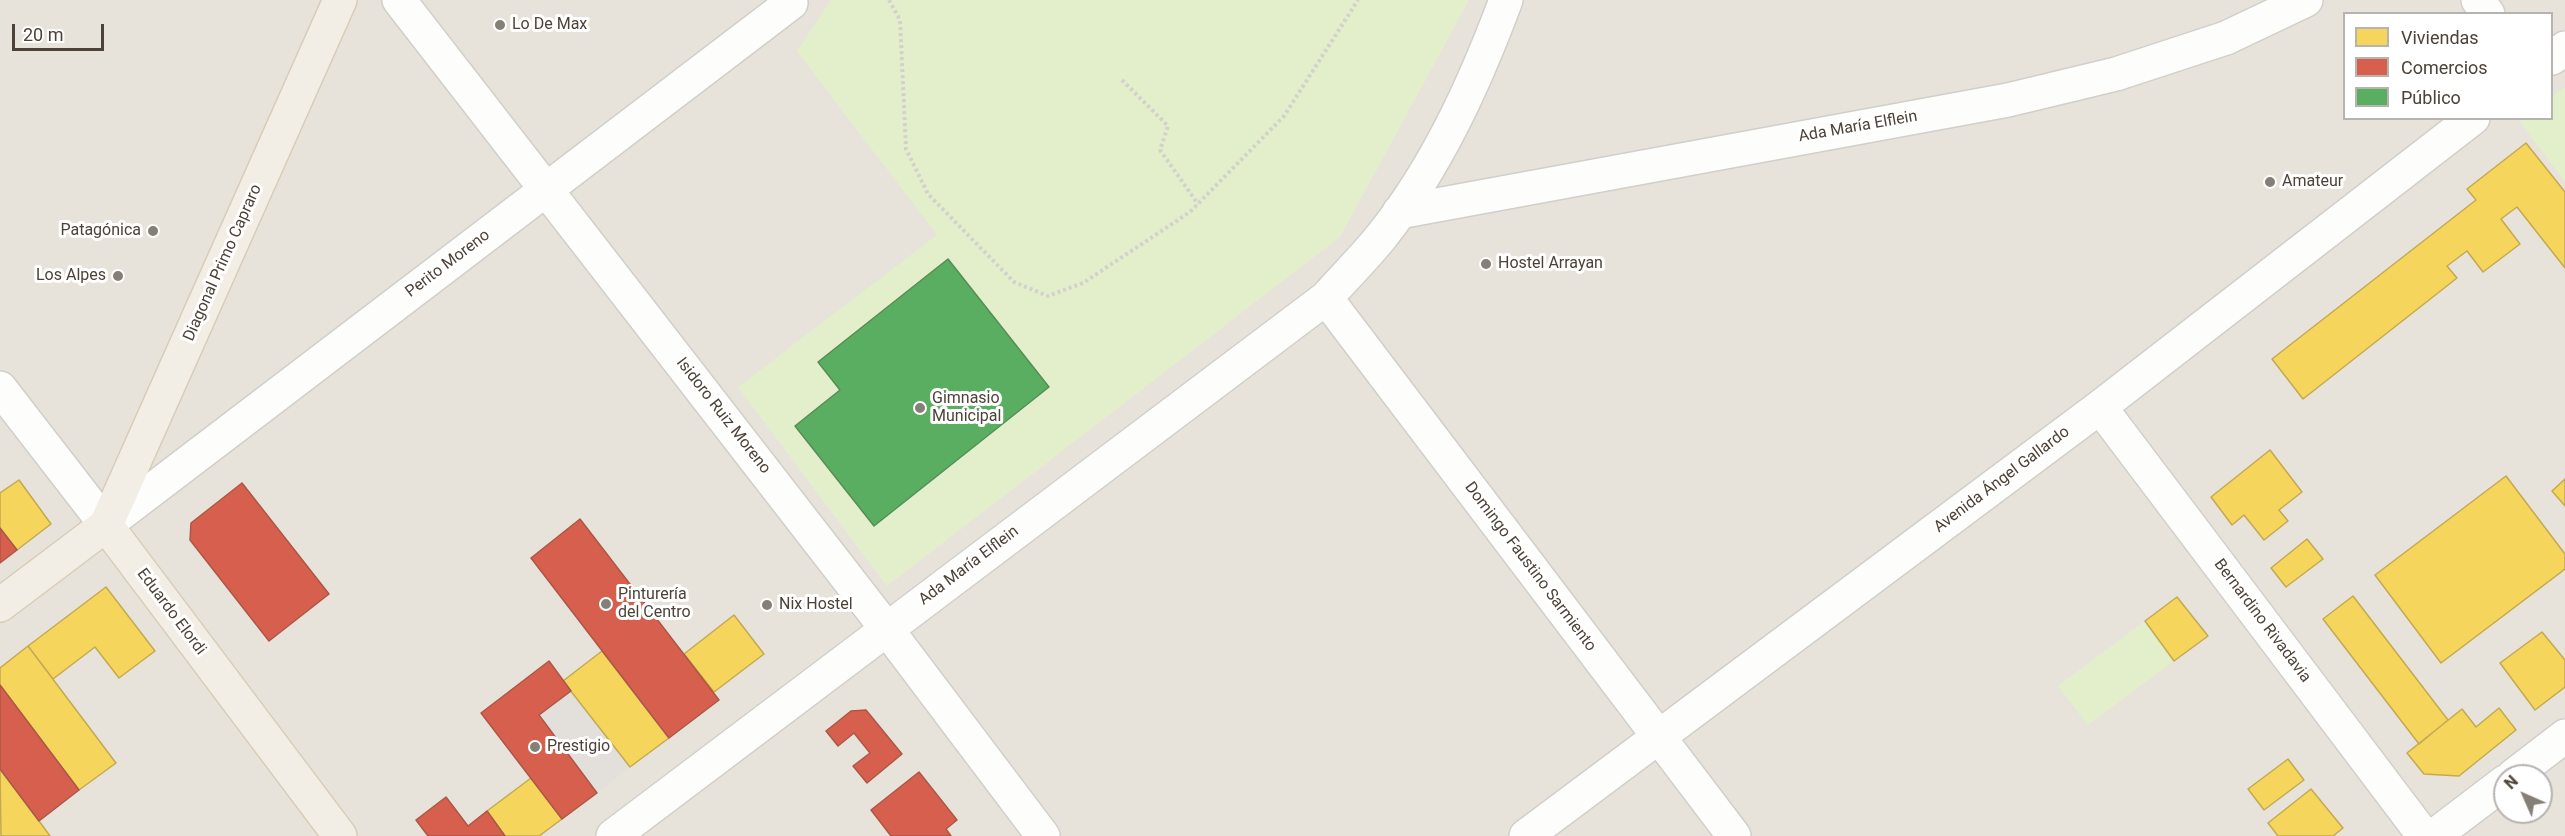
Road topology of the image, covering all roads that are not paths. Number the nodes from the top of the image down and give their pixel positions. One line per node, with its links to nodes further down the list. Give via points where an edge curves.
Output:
1 (340, 0): 14 (main road, Diagonal Primo Capraro)
2 (399, 0): 9 (street, Isidoro Ruiz Moreno)
3 (1506, 0): 10 (street, Ada María Elflein, via 1461,110)
4 (2306, 0): 10 (street, Ada María Elflein, via 2226,38 2116,74 2008,100)
5 (791, 3): 9 (street, Perito Moreno)
6 (2565, 48): 7 (street)
7 (2553, 57)
8 (2470, 120): 13 (street, Avenida Ángel Gallardo)
9 (547, 188): 14 (street, Perito Moreno); 16 (street, Isidoro Ruiz Moreno)
10 (1399, 212): 11 (street, Ada María Elflein, via 1382,237)
11 (1326, 298): 16 (street, Ada María Elflein); 18 (street, Domingo Faustino Sarmiento)
12 (0, 388): 14 (street, Eduardo Elordi)
13 (2100, 407): 18 (street, Avenida Ángel Gallardo); 26 (street, Bernardino Rivadavia)
14 (106, 525): 15 (main road); 21 (main road, Eduardo Elordi)
15 (0, 606)
16 (886, 628): 22 (street, Ada María Elflein); 23 (street, Isidoro Ruiz Moreno)
17 (2565, 736): 19 (street)
18 (1659, 737): 24 (street, Avenida Ángel Gallardo); 25 (street, Domingo Faustino Sarmiento)
19 (2529, 764)
20 (2493, 791): 27 (street)
21 (340, 836)
22 (612, 836)
23 (1043, 836)
24 (1526, 836)
25 (1734, 836)
26 (2424, 836)
27 (2434, 836)

